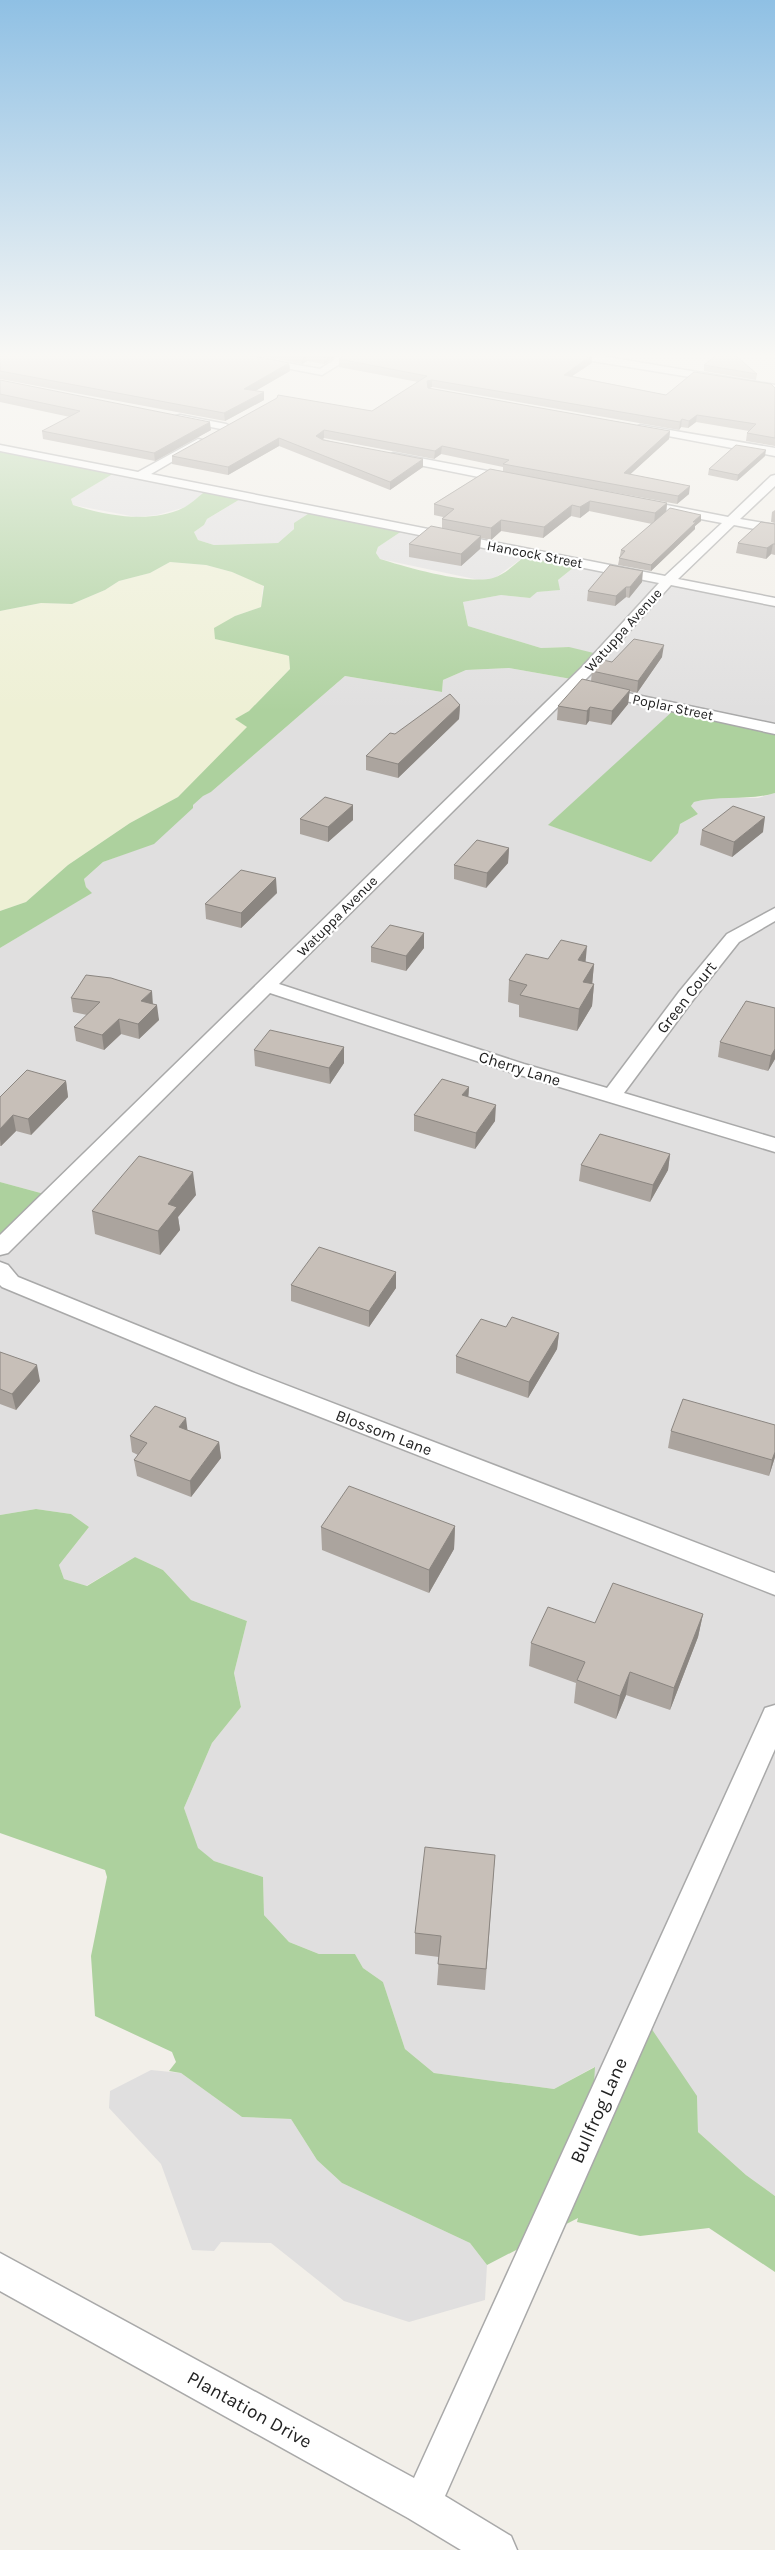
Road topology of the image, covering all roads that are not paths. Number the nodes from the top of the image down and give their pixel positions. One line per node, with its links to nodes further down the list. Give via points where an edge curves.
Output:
1 (125, 473): 4 (street, Hancock Street)
2 (145, 473): 4 (street)
3 (481, 473): 6 (street)
4 (140, 476): 10 (street, Hancock Street)
5 (775, 479): 8 (street, Watuppa Avenue)
6 (528, 482)
7 (624, 501): 8 (street)
8 (731, 521): 9 (street); 10 (street, Watuppa Avenue)
9 (775, 530)
10 (669, 580): 11 (street, Hancock Street); 12 (street, Watuppa Avenue)
11 (775, 602)
12 (571, 685): 13 (street, Poplar Street); 15 (street, Watuppa Avenue)
13 (775, 729)
14 (775, 913): 16 (street, Green Court, via 733,938)
15 (267, 986): 16 (street, Cherry Lane); 18 (street, Watuppa Avenue)
16 (612, 1096): 17 (street, Cherry Lane)
17 (775, 1145)
18 (0, 1248)
19 (0, 1270): 20 (street, Blossom Lane, via 10,1282 235,1374)
20 (775, 1584)
21 (775, 1717): 23 (street, Bullfrog Lane)
22 (0, 2270): 23 (street, Plantation Drive)
23 (422, 2504): 24 (street, Plantation Drive)
24 (497, 2550)

